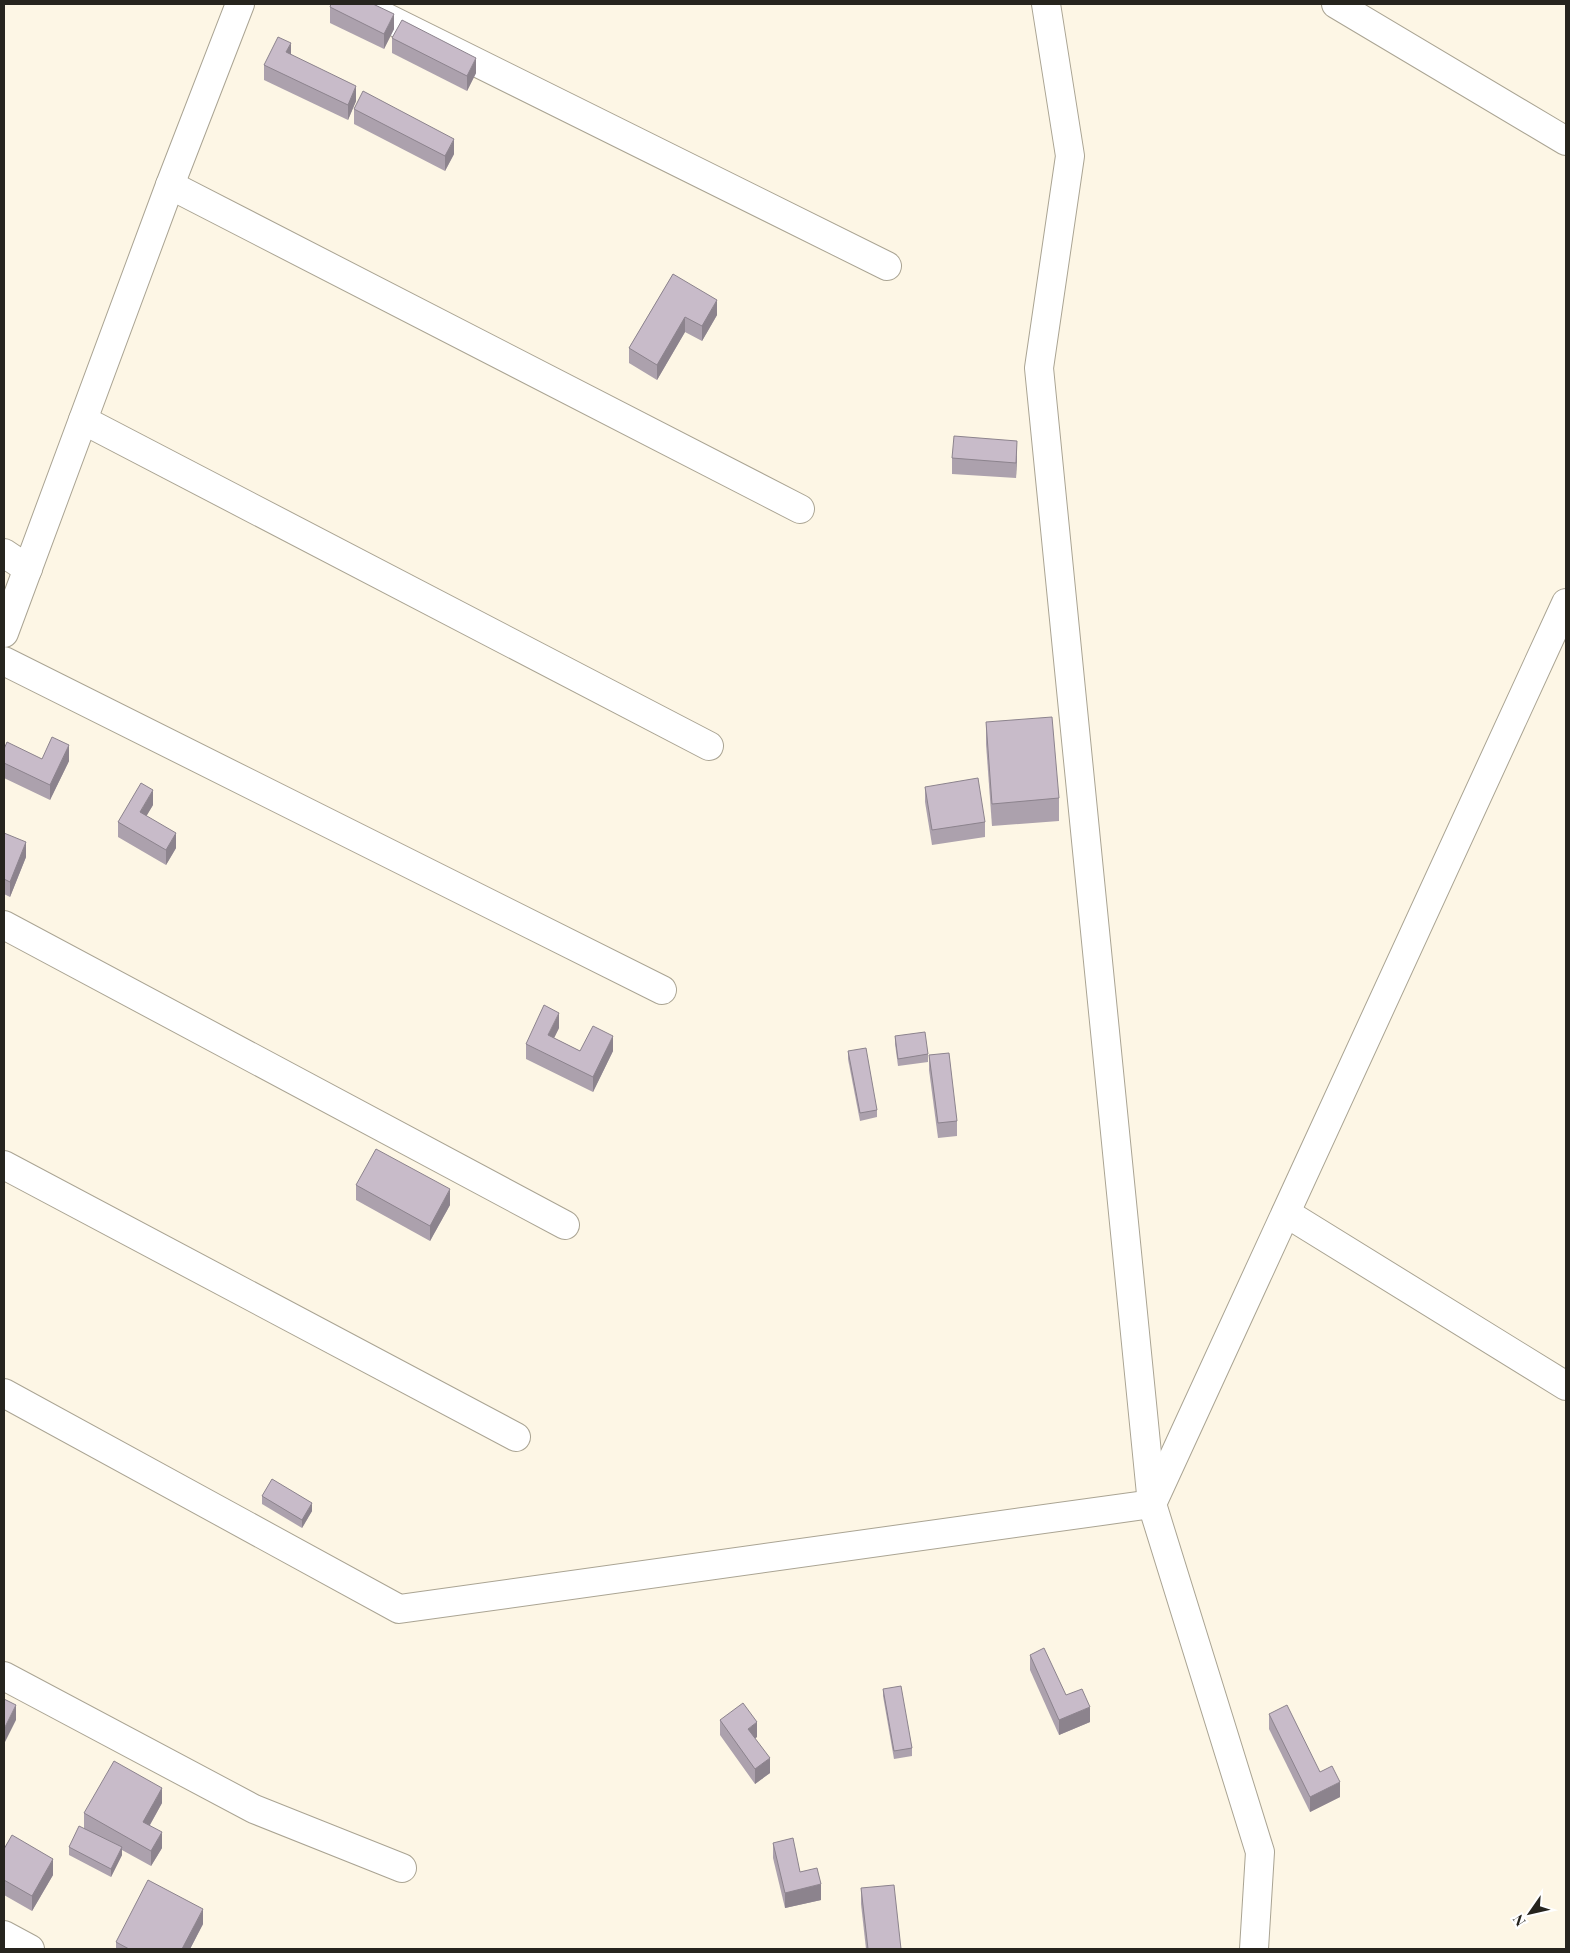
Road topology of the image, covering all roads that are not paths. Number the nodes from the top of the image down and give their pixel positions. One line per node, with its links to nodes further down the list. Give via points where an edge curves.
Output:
1 (240, 4): 6 (street)
2 (359, 4): 7 (street)
3 (1046, 4): 24 (street, via 1070,156 1039,368)
4 (1336, 4): 5 (street)
5 (1566, 141)
6 (170, 185): 8 (street); 9 (street)
7 (887, 266)
8 (83, 420): 11 (street); 15 (street)
9 (800, 509)
10 (4, 553): 11 (street)
11 (28, 569): 13 (street)
12 (1566, 603): 19 (street)
13 (4, 633)
14 (4, 661): 17 (street)
15 (708, 746)
16 (4, 925): 20 (street)
17 (662, 990)
18 (4, 1165): 23 (street)
19 (1286, 1212): 21 (street); 24 (street)
20 (565, 1225)
21 (1566, 1386)
22 (4, 1393): 24 (street, via 399,1609)
23 (516, 1437)
24 (1152, 1504): 29 (street, via 1260,1852)
25 (4, 1676): 26 (street, via 254,1809)
26 (402, 1868)
27 (4, 1935): 28 (street)
28 (30, 1949)
29 (1254, 1949)

